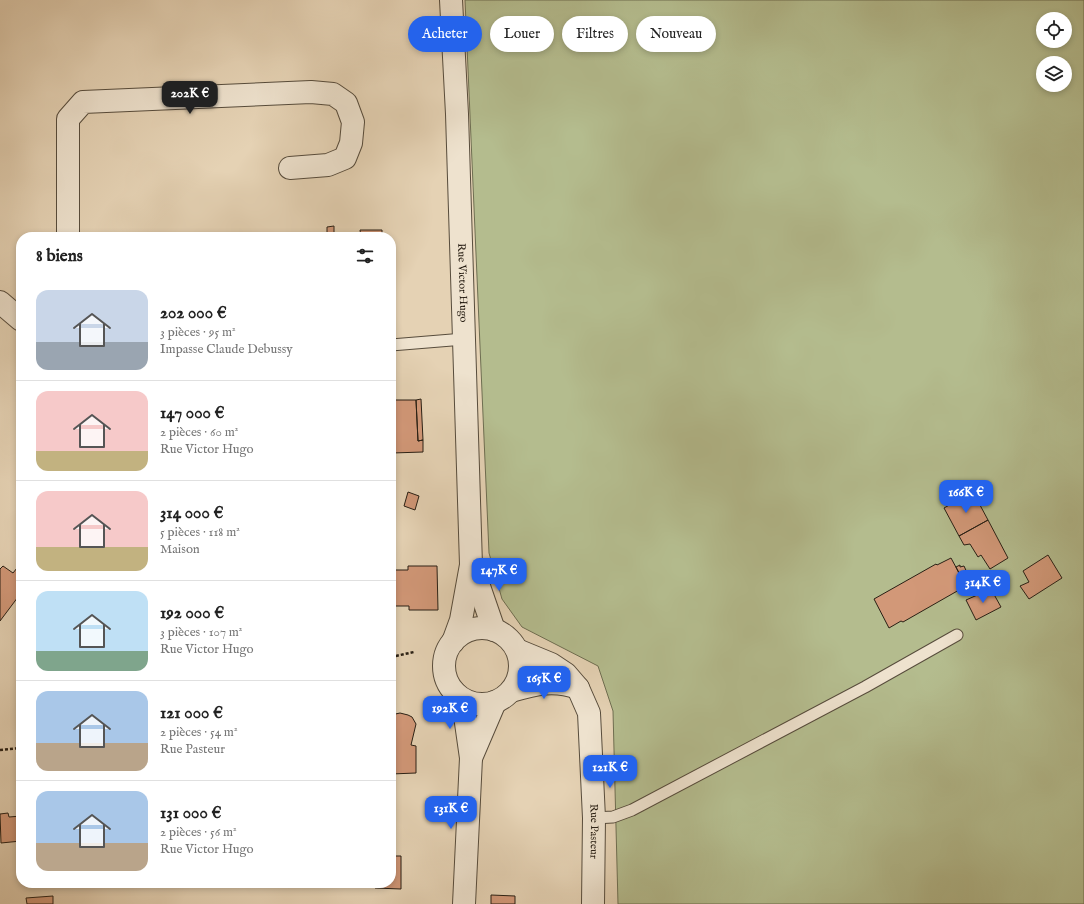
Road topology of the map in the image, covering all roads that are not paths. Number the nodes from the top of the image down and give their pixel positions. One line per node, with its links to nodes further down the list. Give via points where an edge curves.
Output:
1 (450, 0): 6 (street, Rue Victor Hugo)
2 (290, 168): 3 (street, via 328,165 345,158 351,143 353,122 346,103 333,94 312,92 84,102 68,119)
3 (68, 232)
4 (0, 302): 5 (street)
5 (16, 316)
6 (464, 339): 7 (lane); 8 (street, Rue Victor Hugo)
7 (396, 345)
8 (471, 565): 9 (street, Rue Victor Hugo); 11 (street, Rue Victor Hugo, via 461,620)
9 (494, 630): 11 (street, via 475,629); 12 (street, via 509,639)
10 (957, 635): 17 (lane, via 865,687 632,810)
11 (453, 642): 14 (street, via 446,654 444,666 446,679)
12 (517, 650): 13 (street, Rue Pasteur, via 551,664 566,674); 15 (street, via 520,673 516,685)
13 (578, 688): 15 (street, via 566,683 532,684); 17 (street, Rue Pasteur, via 589,713)
14 (456, 693): 15 (street, via 466,701 477,704); 16 (street, via 465,716)
15 (503, 697): 16 (street)
16 (471, 758): 18 (street)
17 (594, 818): 19 (street, Rue Pasteur)
18 (464, 904)
19 (593, 904)

